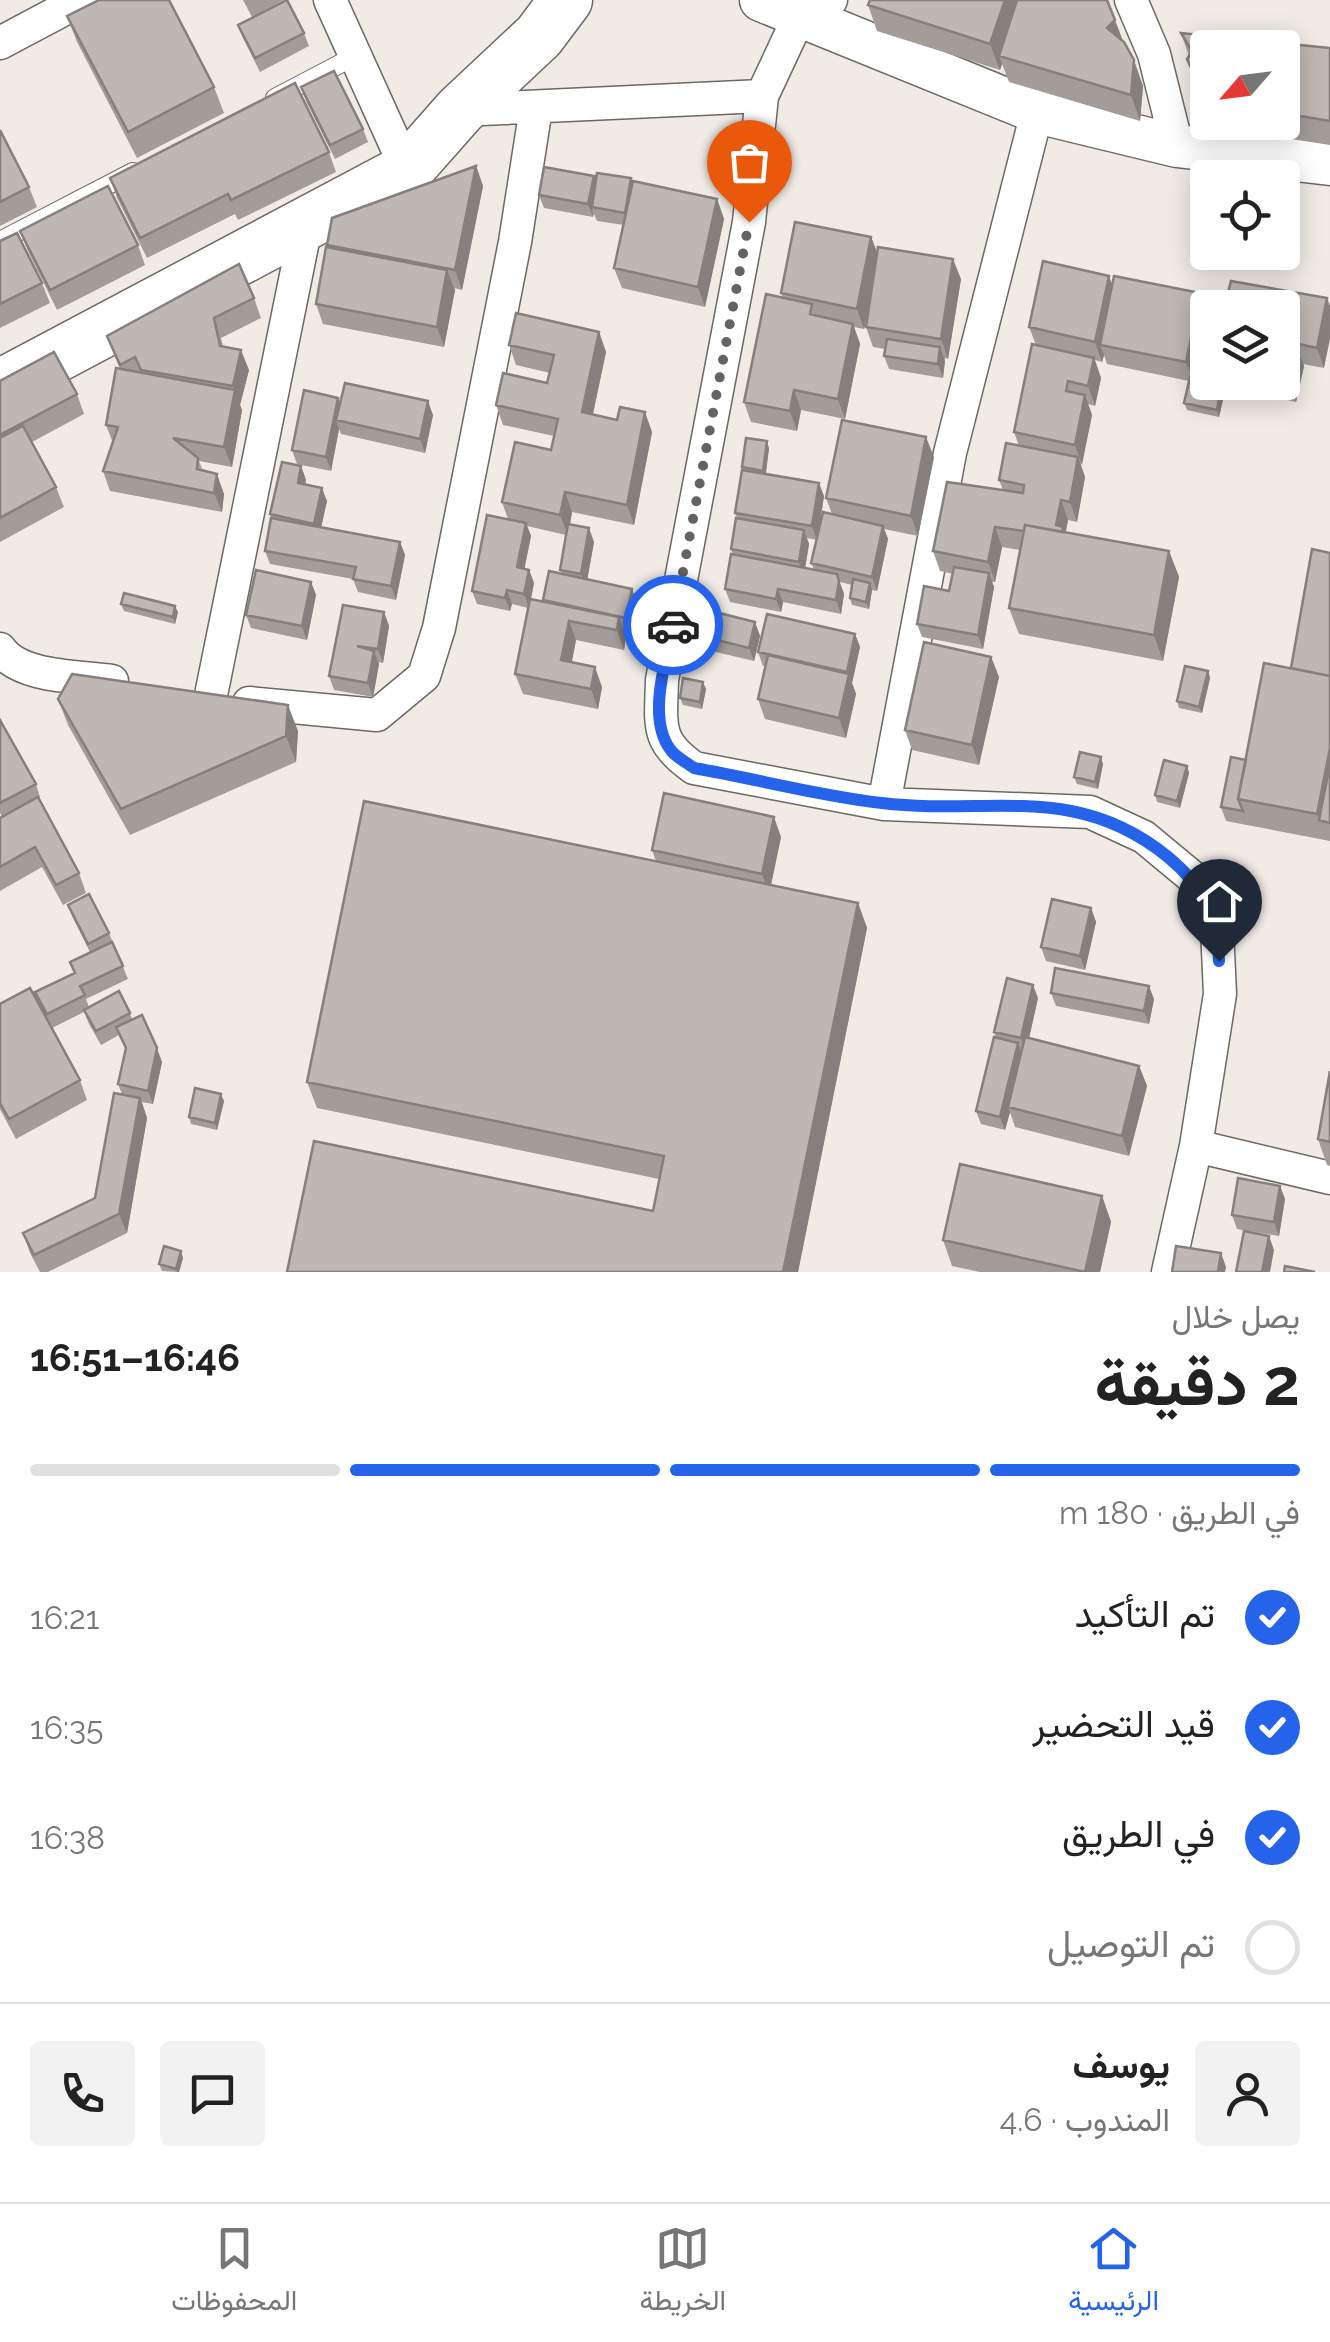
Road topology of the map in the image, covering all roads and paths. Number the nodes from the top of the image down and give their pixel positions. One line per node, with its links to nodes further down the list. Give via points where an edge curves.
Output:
1 (81, 0): 7 (street)
2 (330, 0): 8 (street)
3 (761, 0): 6 (street)
4 (1131, 0): 14 (street, via 1154,54)
5 (568, 2): 12 (main road)
6 (815, 10): 9 (street); 13 (street)
7 (0, 43)
8 (355, 56): 11 (lane); 17 (street)
9 (762, 96): 10 (street); 25 (street, via 749,222 662,680 661,732 671,752 694,768)
10 (536, 108): 12 (street); 24 (street, via 439,628 424,676 377,714)
11 (254, 109)
12 (460, 110): 17 (main road)
13 (1036, 112): 14 (street); 25 (street, via 950,453)
14 (1177, 146): 16 (street)
15 (152, 162): 19 (lane)
16 (1330, 164)
17 (407, 170): 18 (main road)
18 (306, 226): 20 (main road); 24 (street)
19 (0, 241)
20 (0, 386)
21 (0, 649): 22 (street, via 8,661 28,669)
22 (135, 685)
23 (173, 692): 24 (street)
24 (210, 700)
25 (884, 804): 26 (street, via 1090,812 1144,838 1191,876 1218,929 1220,994)
26 (1196, 1146): 27 (street); 28 (street)
27 (1330, 1178)
28 (1168, 1272)

